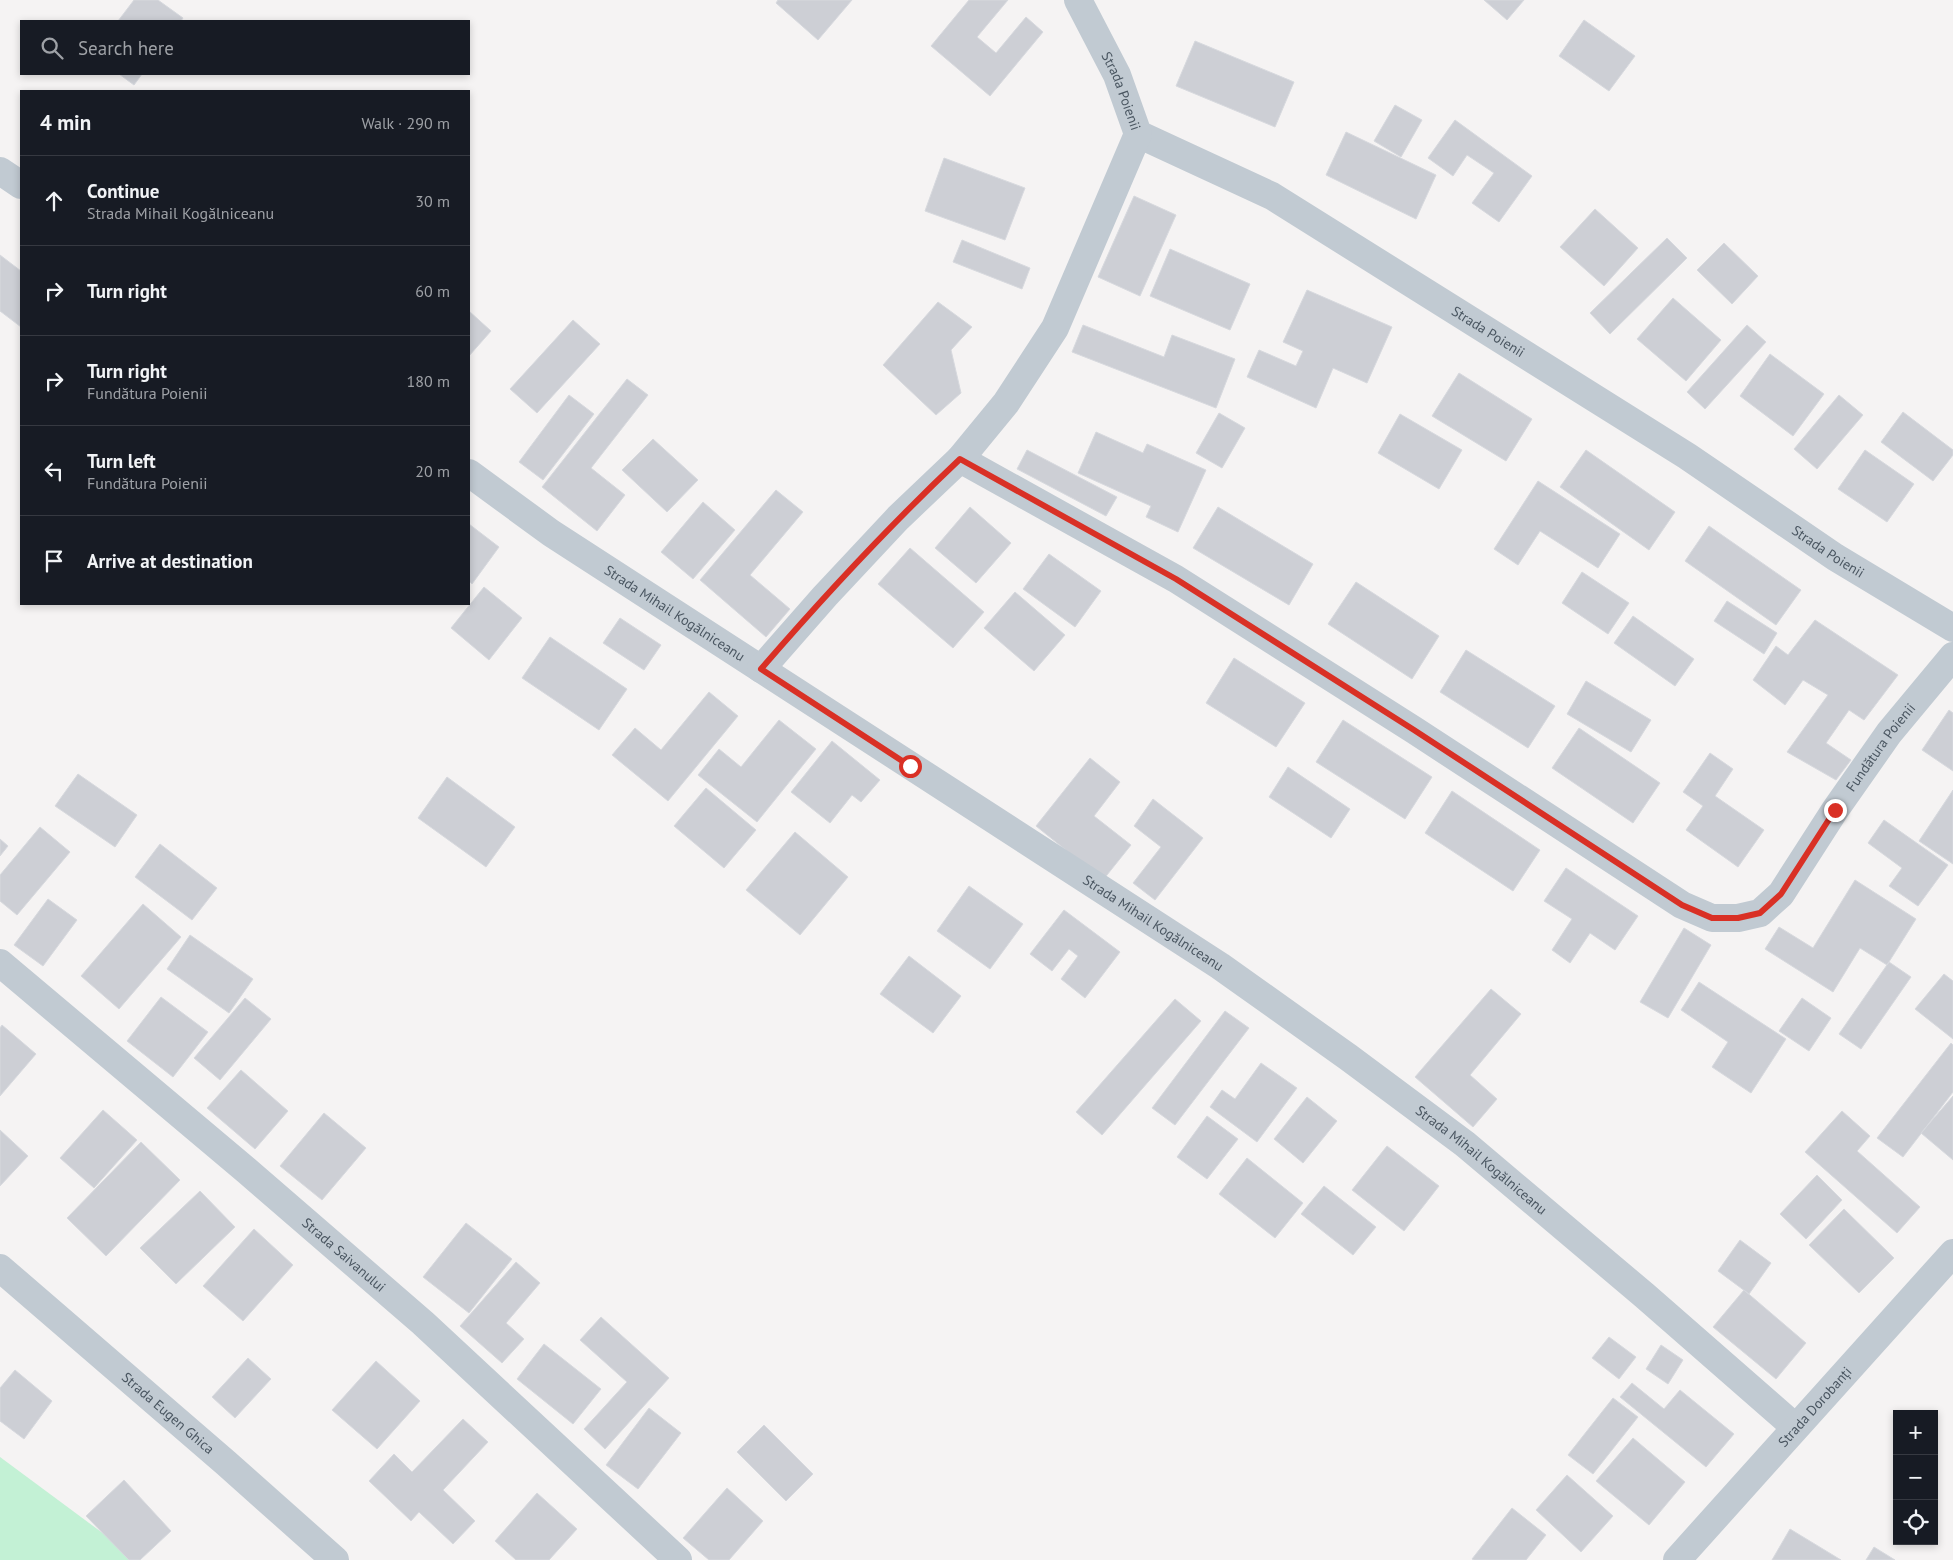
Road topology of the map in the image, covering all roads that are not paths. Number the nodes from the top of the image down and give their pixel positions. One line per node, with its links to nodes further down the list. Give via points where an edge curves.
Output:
1 (1078, 0): 2 (street, Strada Poienii, via 1117,75)
2 (1138, 134): 5 (street, via 1055,328 1006,404); 7 (street, Strada Poienii, via 1272,196 1687,456 1835,557)
3 (0, 171): 4 (street)
4 (20, 184)
5 (960, 459): 8 (street, Fundătura Poienii, via 1176,579 1682,905 1712,918 1738,918 1760,913 1781,894 1889,733); 9 (street, via 898,518)
6 (470, 474): 9 (street, Strada Mihail Kogălniceanu, via 551,533)
7 (1953, 628)
8 (1953, 656)
9 (761, 669): 13 (street, Strada Mihail Kogălniceanu, via 1220,966 1348,1057 1465,1144)
10 (0, 964): 15 (street, Strada Saivanului, via 423,1323)
11 (1953, 1253): 13 (street, Strada Dorobanți)
12 (0, 1268): 14 (street, Strada Eugen Ghica)
13 (1795, 1427): 16 (street, Strada Dorobanți)
14 (335, 1560)
15 (678, 1560)
16 (1677, 1560)

